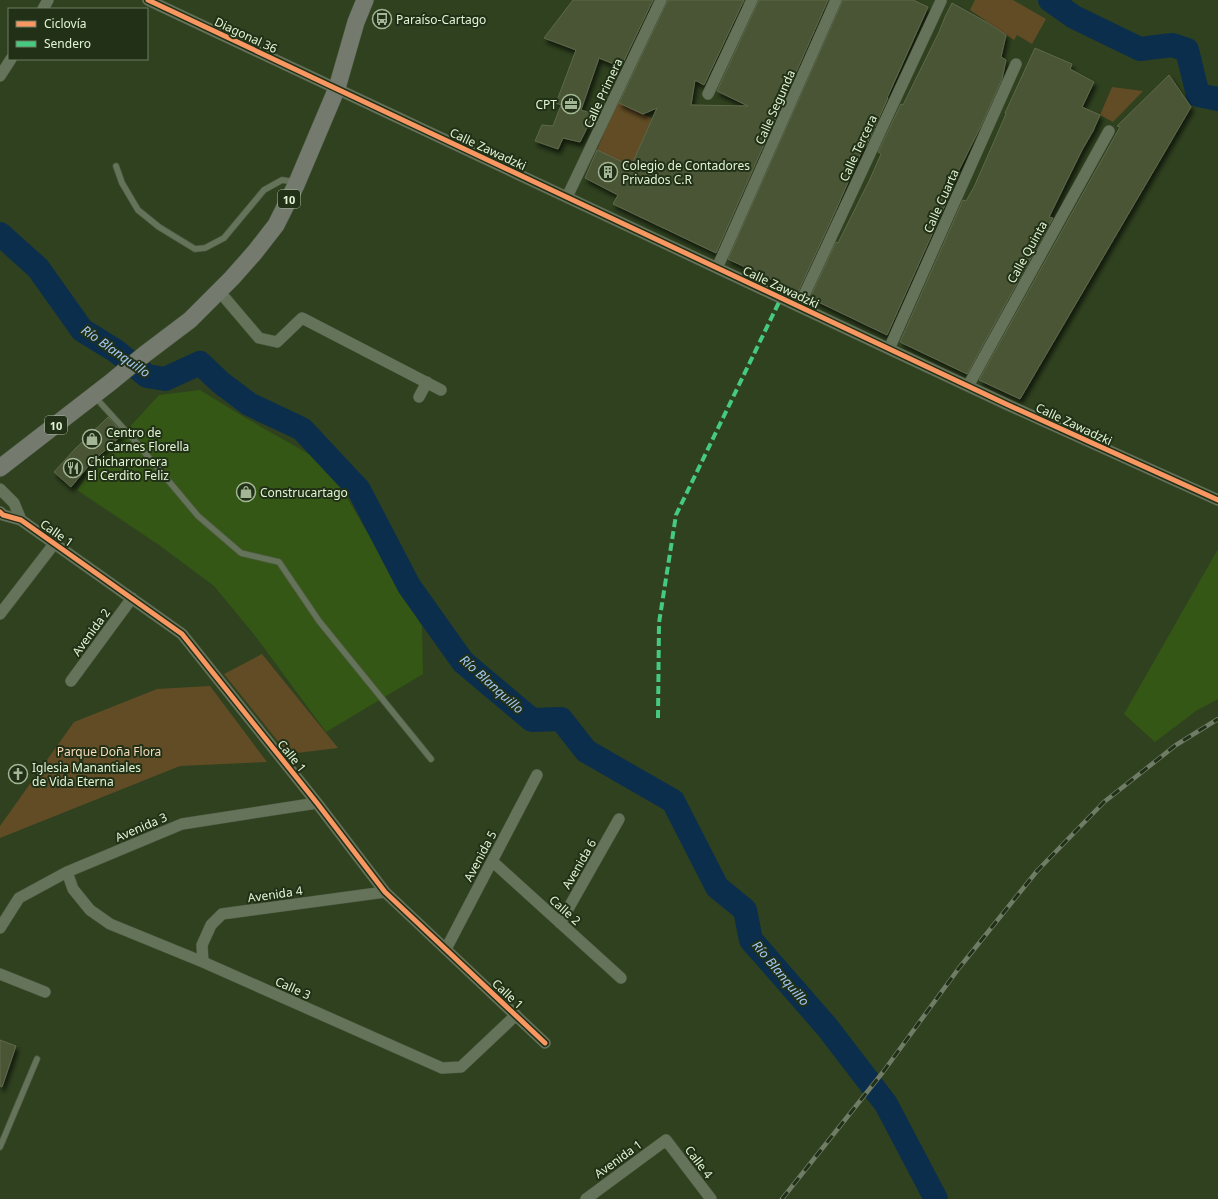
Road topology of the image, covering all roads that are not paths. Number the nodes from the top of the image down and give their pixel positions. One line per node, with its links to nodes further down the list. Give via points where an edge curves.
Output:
1 (148, 0): 10 (street, Diagonal 36)
2 (365, 0): 10 (main road, 10)
3 (661, 0): 15 (street, Calle Primera)
4 (752, 0): 11 (street)
5 (836, 0): 16 (street, Calle Segunda)
6 (941, 0): 18 (street, Calle Tercera)
7 (10, 60): 9 (street)
8 (1016, 64): 19 (street, Calle Cuarta)
9 (0, 76)
10 (337, 88): 14 (main road, 10); 15 (street, Calle Zawadzki)
11 (708, 94)
12 (1109, 131): 21 (street, Calle Quinta)
13 (116, 166): 14 (lane, via 122,183 138,210 159,227 195,249 206,248 224,238 264,190 282,180)
14 (298, 182): 17 (main road, 10, via 276,225)
15 (568, 197): 16 (street, Calle Zawadzki)
16 (717, 268): 18 (street, Calle Zawadzki)
17 (219, 291): 20 (street, via 259,338 277,342 302,318); 23 (main road, 10, via 190,320)
18 (799, 306): 19 (street, Calle Zawadzki)
19 (889, 349): 21 (street, Calle Zawadzki)
20 (426, 382): 22 (street); 24 (street)
21 (968, 386): 27 (street, Calle Zawadzki)
22 (441, 390)
23 (93, 395): 25 (main road, 10); 34 (lane, via 198,516 241,553 278,562 319,621)
24 (419, 397)
25 (0, 468)
26 (0, 489): 29 (street, Calle 1, via 14,503)
27 (1218, 500)
28 (0, 512): 29 (street, Calle 1)
29 (21, 520): 30 (street, Calle 1)
30 (54, 544): 31 (street, Calle 1); 32 (street)
31 (132, 598): 33 (street, Avenida 2); 36 (street, Calle 1, via 182,634)
32 (0, 614)
33 (71, 681)
34 (431, 759)
35 (537, 775): 38 (street, Avenida 5)
36 (317, 803): 39 (street, Avenida 3, via 182,824); 40 (street, Calle 1)
37 (619, 819): 41 (street, Avenida 6)
38 (492, 861): 41 (street, Calle 2); 43 (street, Avenida 5)
39 (67, 872): 42 (street, Avenida 3, via 19,898); 44 (street, Calle 3, via 73,889 90,910 110,924)
40 (385, 892): 43 (street, Calle 1); 44 (street, Avenida 4, via 222,914 210,925 202,945)
41 (560, 923): 46 (street, Calle 2)
42 (0, 928)
43 (446, 949): 48 (street, Calle 1)
44 (203, 962): 48 (street, Calle 3, via 442,1068 460,1067)
45 (0, 974): 47 (street)
46 (621, 978)
47 (45, 992)
48 (516, 1015): 49 (street, Calle 1)
49 (545, 1043)
50 (37, 1059): 52 (lane)
51 (666, 1140): 53 (street, Avenida 1); 54 (street, Calle 4)
52 (0, 1147)
53 (586, 1199)
54 (711, 1199)

